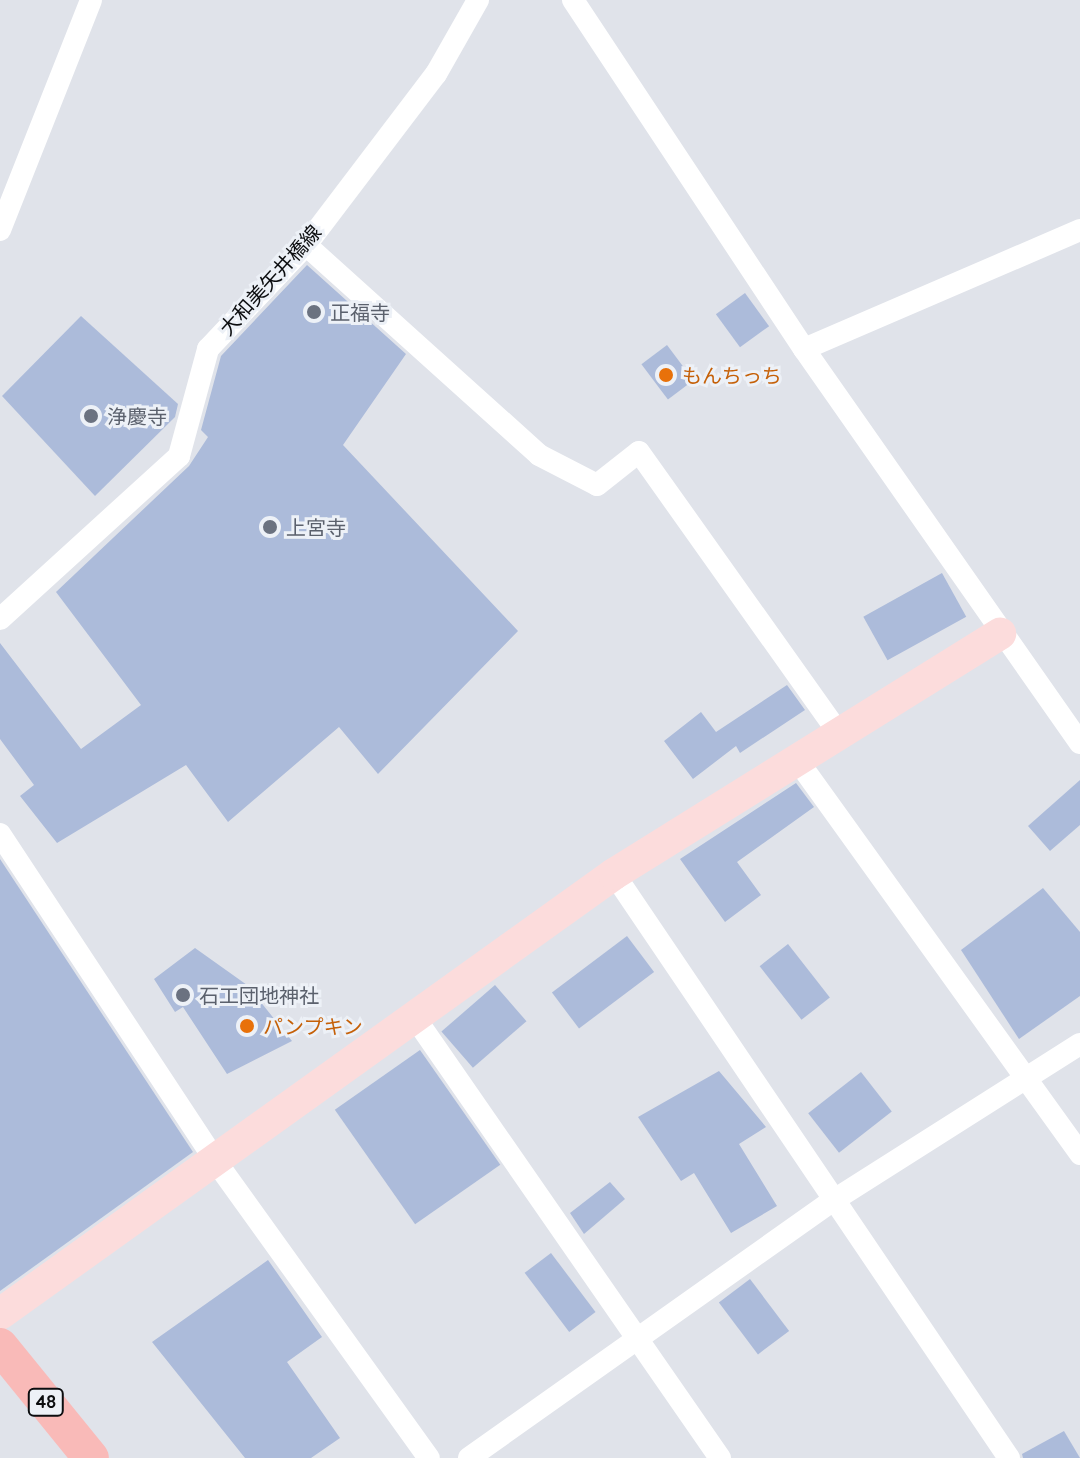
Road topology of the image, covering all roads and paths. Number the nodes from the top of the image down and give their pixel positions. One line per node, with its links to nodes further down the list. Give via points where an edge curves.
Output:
1 (91, 0): 4 (street)
2 (478, 0): 6 (street, 大和美矢井橋線, via 436,74)
3 (573, 0): 7 (street)
4 (0, 230)
5 (1080, 230): 7 (street)
6 (306, 245): 8 (street, 大和美矢井橋線, via 208,349 179,456); 10 (street, via 539,455 597,485 639,452)
7 (804, 349): 9 (street)
8 (0, 619)
9 (1000, 634): 10 (street); 11 (street)
10 (837, 731): 12 (street)
11 (1080, 743)
12 (795, 757): 14 (street); 17 (street)
13 (0, 834): 19 (street)
14 (614, 874): 15 (street); 20 (street)
15 (413, 1015): 19 (street); 22 (street)
16 (1080, 1044): 17 (street)
17 (1032, 1079): 18 (street); 20 (street)
18 (1080, 1154)
19 (214, 1159): 21 (street); 25 (street)
20 (834, 1200): 22 (street); 28 (street)
21 (0, 1314)
22 (638, 1336): 26 (street); 27 (street)
23 (0, 1346): 24 (main road, 48)
24 (91, 1458)
25 (429, 1458)
26 (469, 1458)
27 (720, 1458)
28 (1009, 1458)

